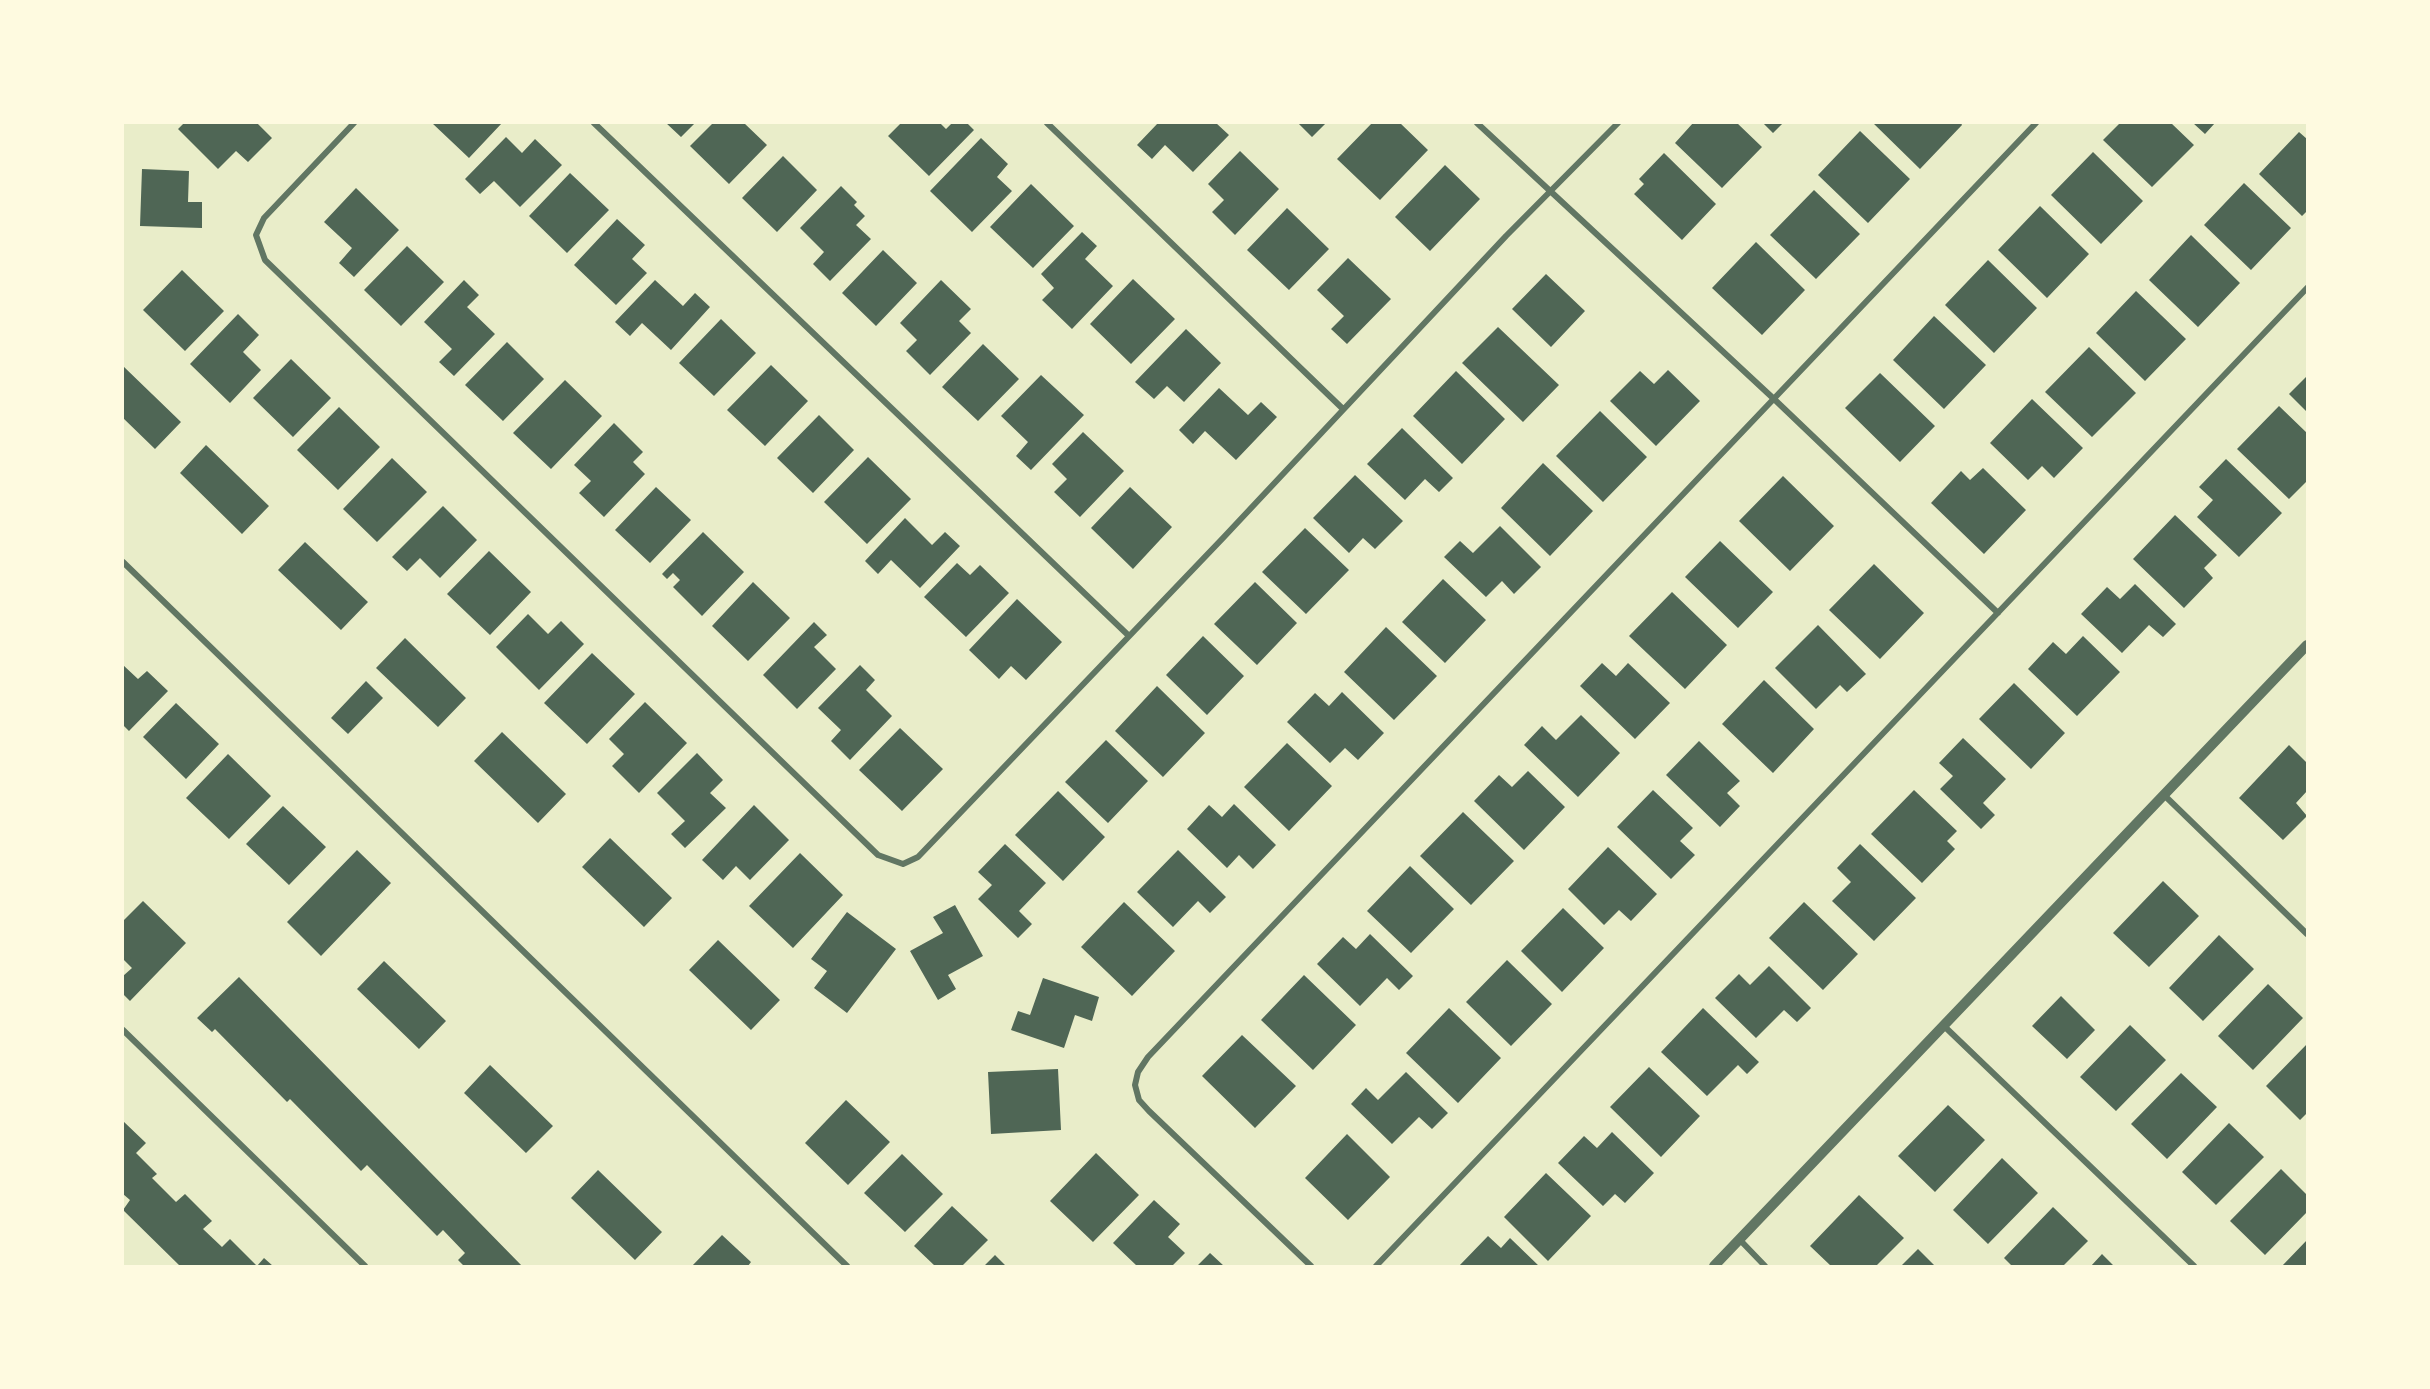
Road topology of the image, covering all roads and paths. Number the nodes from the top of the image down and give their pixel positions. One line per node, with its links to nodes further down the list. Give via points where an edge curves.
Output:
1 (354, 123): 13 (street, via 272,208 256,235 265,260 878,855 903,864 918,857)
2 (594, 123): 13 (street)
3 (1047, 123): 10 (street)
4 (1477, 123): 7 (street)
5 (1618, 123): 7 (street)
6 (2036, 123): 9 (street)
7 (1551, 193): 9 (street); 10 (street)
8 (2307, 288): 12 (street)
9 (1774, 399): 12 (street); 22 (street, via 1148,1057 1138,1072 1135,1085 1149,1111)
10 (1343, 409): 13 (street)
11 (123, 562): 21 (street)
12 (1998, 613): 23 (street)
13 (1128, 635)
14 (2307, 645): 15 (street)
15 (2162, 794): 16 (street); 17 (street)
16 (2307, 934)
17 (1944, 1026): 19 (street); 26 (street)
18 (123, 1030): 20 (street)
19 (1740, 1240): 24 (street); 25 (street)
20 (365, 1266)
21 (847, 1266)
22 (1311, 1266)
23 (1376, 1266)
24 (1714, 1266)
25 (1765, 1266)
26 (2194, 1266)

